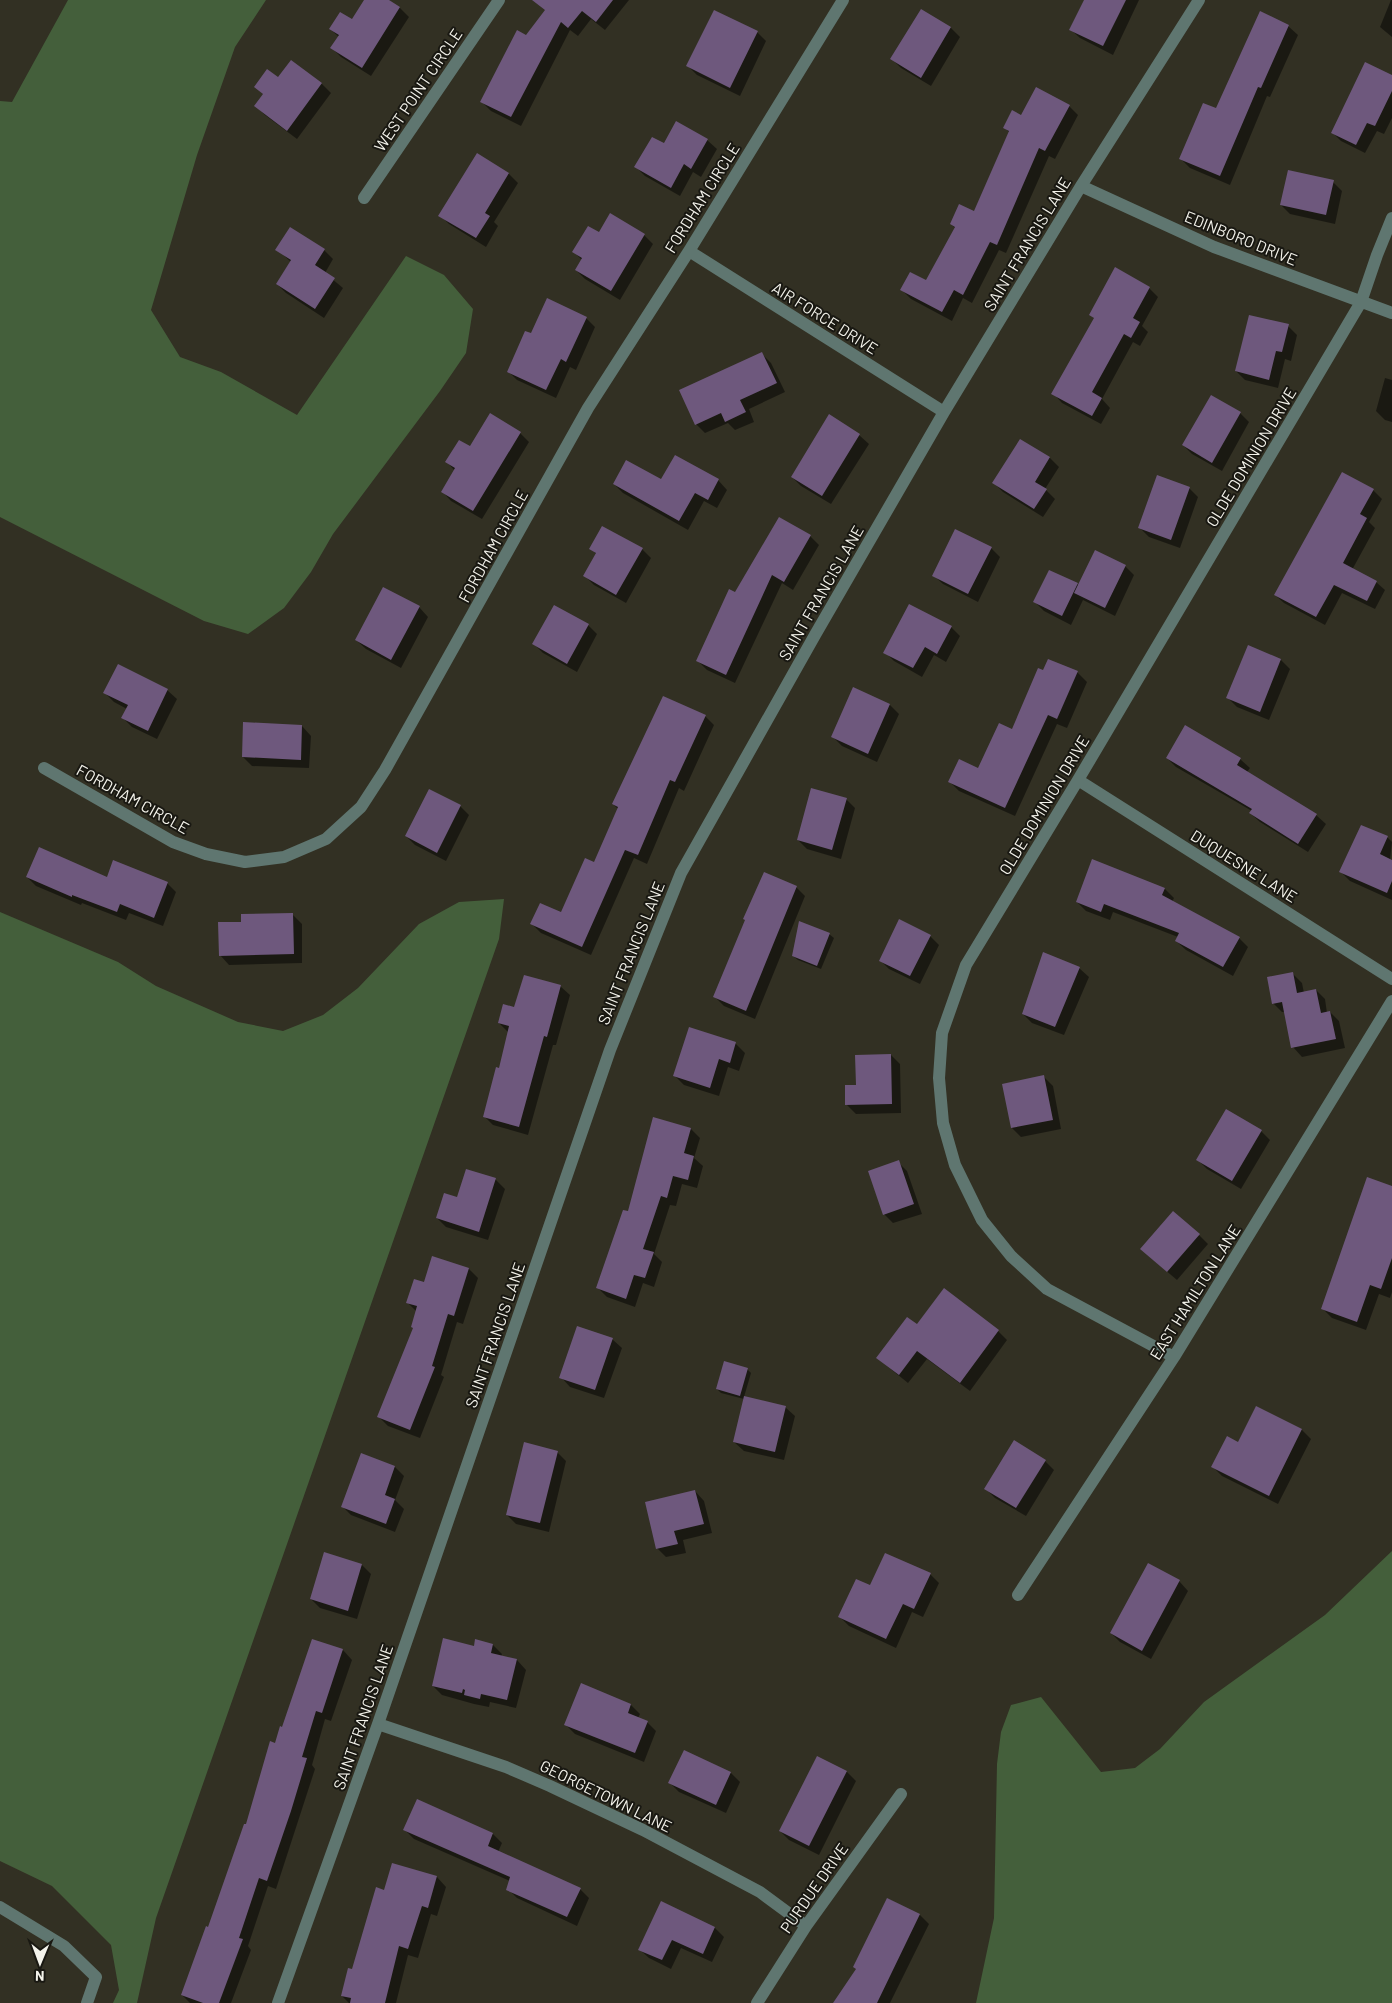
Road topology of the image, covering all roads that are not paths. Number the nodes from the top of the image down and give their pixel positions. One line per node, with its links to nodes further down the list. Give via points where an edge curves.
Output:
1 (499, 0): 5 (street, WEST POINT CIRCLE)
2 (843, 0): 7 (street, FORDHAM CIRCLE)
3 (1199, 0): 4 (street, SAINT FRANCIS LANE)
4 (1081, 186): 8 (street, EDINBORO DRIVE, via 1214,247); 10 (street, SAINT FRANCIS LANE)
5 (364, 198)
6 (1392, 218): 8 (street, OLDE DOMINION DRIVE)
7 (689, 251): 10 (street, AIR FORCE DRIVE); 11 (street, FORDHAM CIRCLE, via 588,408 385,770 361,807 326,839 284,857 245,862 206,854 173,842)
8 (1361, 302): 9 (street, EDINBORO DRIVE); 12 (street, OLDE DOMINION DRIVE)
9 (1392, 313)
10 (944, 412): 17 (street, SAINT FRANCIS LANE, via 681,873 610,1050)
11 (44, 768)
12 (1078, 780): 13 (street, DUQUESNE LANE); 15 (street, OLDE DOMINION DRIVE, via 966,965 942,1033 939,1078 943,1123 955,1165 982,1220 1011,1256 1047,1289)
13 (1392, 979)
14 (1392, 1002): 15 (street, EAST HAMILTON LANE)
15 (1174, 1356): 16 (street, EAST HAMILTON LANE)
16 (1018, 1594)
17 (378, 1724): 20 (street, GEORGETOWN LANE, via 506,1767 550,1786 643,1830 760,1892); 22 (street, SAINT FRANCIS LANE)
18 (901, 1794): 20 (street, PURDUE DRIVE)
19 (0, 1907): 21 (street, via 64,1946 96,1976)
20 (806, 1926): 23 (street, PURDUE DRIVE)
21 (87, 2003)
22 (278, 2003)
23 (757, 2003)

